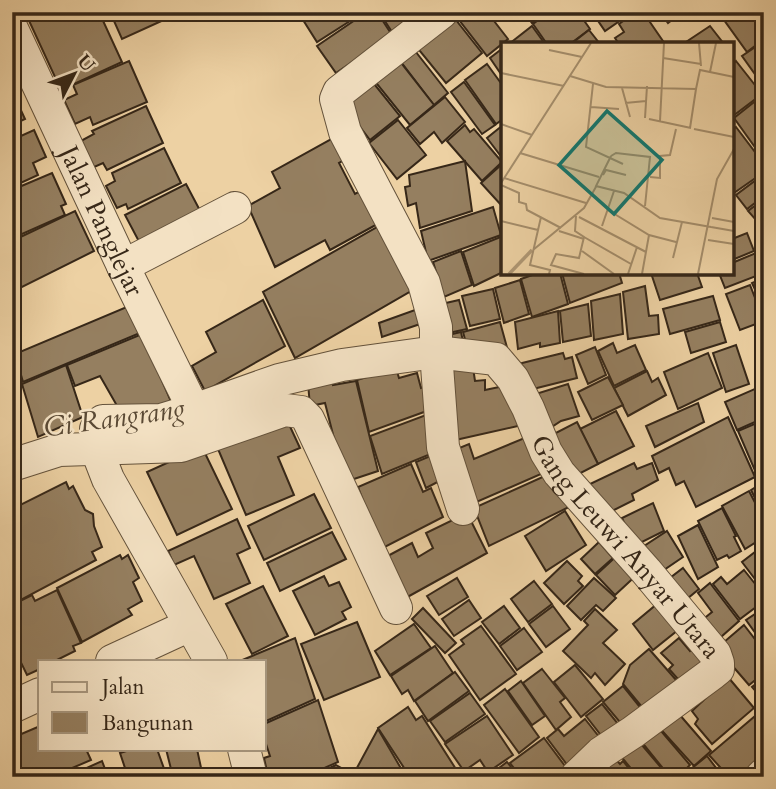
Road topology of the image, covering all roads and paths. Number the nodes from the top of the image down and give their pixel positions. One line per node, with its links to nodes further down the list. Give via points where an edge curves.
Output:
1 (442, 12): 5 (street, via 339,92 336,99 345,132 424,283 436,327)
2 (12, 29): 4 (street, Jalan Panglejar)
3 (235, 208): 4 (street)
4 (123, 266): 6 (street, Jalan Panglejar)
5 (436, 352): 6 (street, via 342,365 279,380); 9 (street, via 443,447); 18 (street, Gang Leuwi Anyar Utara, via 496,359 504,367 559,473 646,571 718,663 718,669 601,753)
6 (194, 410): 7 (street, via 161,420 103,421)
7 (96, 441): 8 (street); 10 (street, via 181,446 285,410 302,412); 11 (street, via 108,479)
8 (12, 465)
9 (463, 509)
10 (397, 608)
11 (190, 625): 12 (street); 13 (street)
12 (114, 660)
13 (210, 660)
14 (38, 695): 15 (street)
15 (12, 707)
16 (244, 750): 17 (street)
17 (251, 777)
18 (576, 777)

